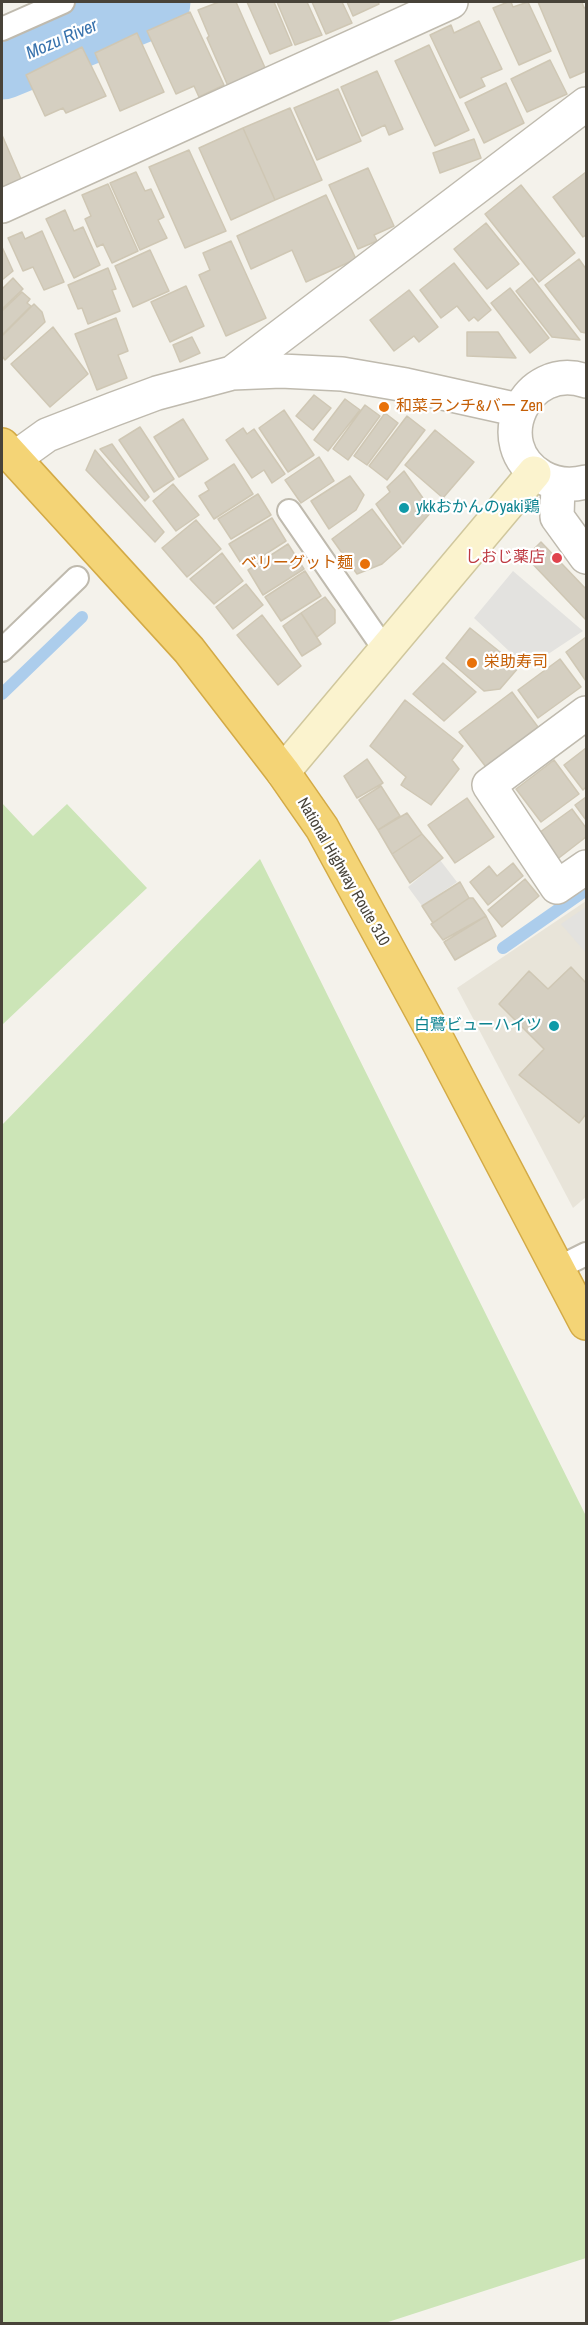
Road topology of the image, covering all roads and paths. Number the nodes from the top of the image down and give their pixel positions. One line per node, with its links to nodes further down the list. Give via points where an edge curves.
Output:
1 (63, 2): 3 (lane)
2 (451, 2): 5 (street)
3 (2, 29)
4 (586, 104): 6 (street)
5 (2, 206)
6 (232, 373): 8 (street, via 342,374); 9 (street, via 157,393)
7 (586, 381): 8 (street, via 560,378 543,384)
8 (519, 410): 10 (street, via 515,438 519,452)
9 (8, 451): 17 (highway, National Highway Route 310, via 189,650)
10 (560, 480): 12 (street, via 557,517); 15 (street)
11 (289, 511): 15 (lane)
12 (586, 558)
13 (77, 578): 14 (lane)
14 (2, 650)
15 (385, 650): 17 (street)
16 (586, 713): 18 (street, via 489,784 557,887)
17 (283, 772): 19 (highway, National Highway Route 310, via 322,828 438,1041)
18 (586, 867)
19 (572, 1261): 20 (highway, National Highway Route 310)
20 (586, 1323)

